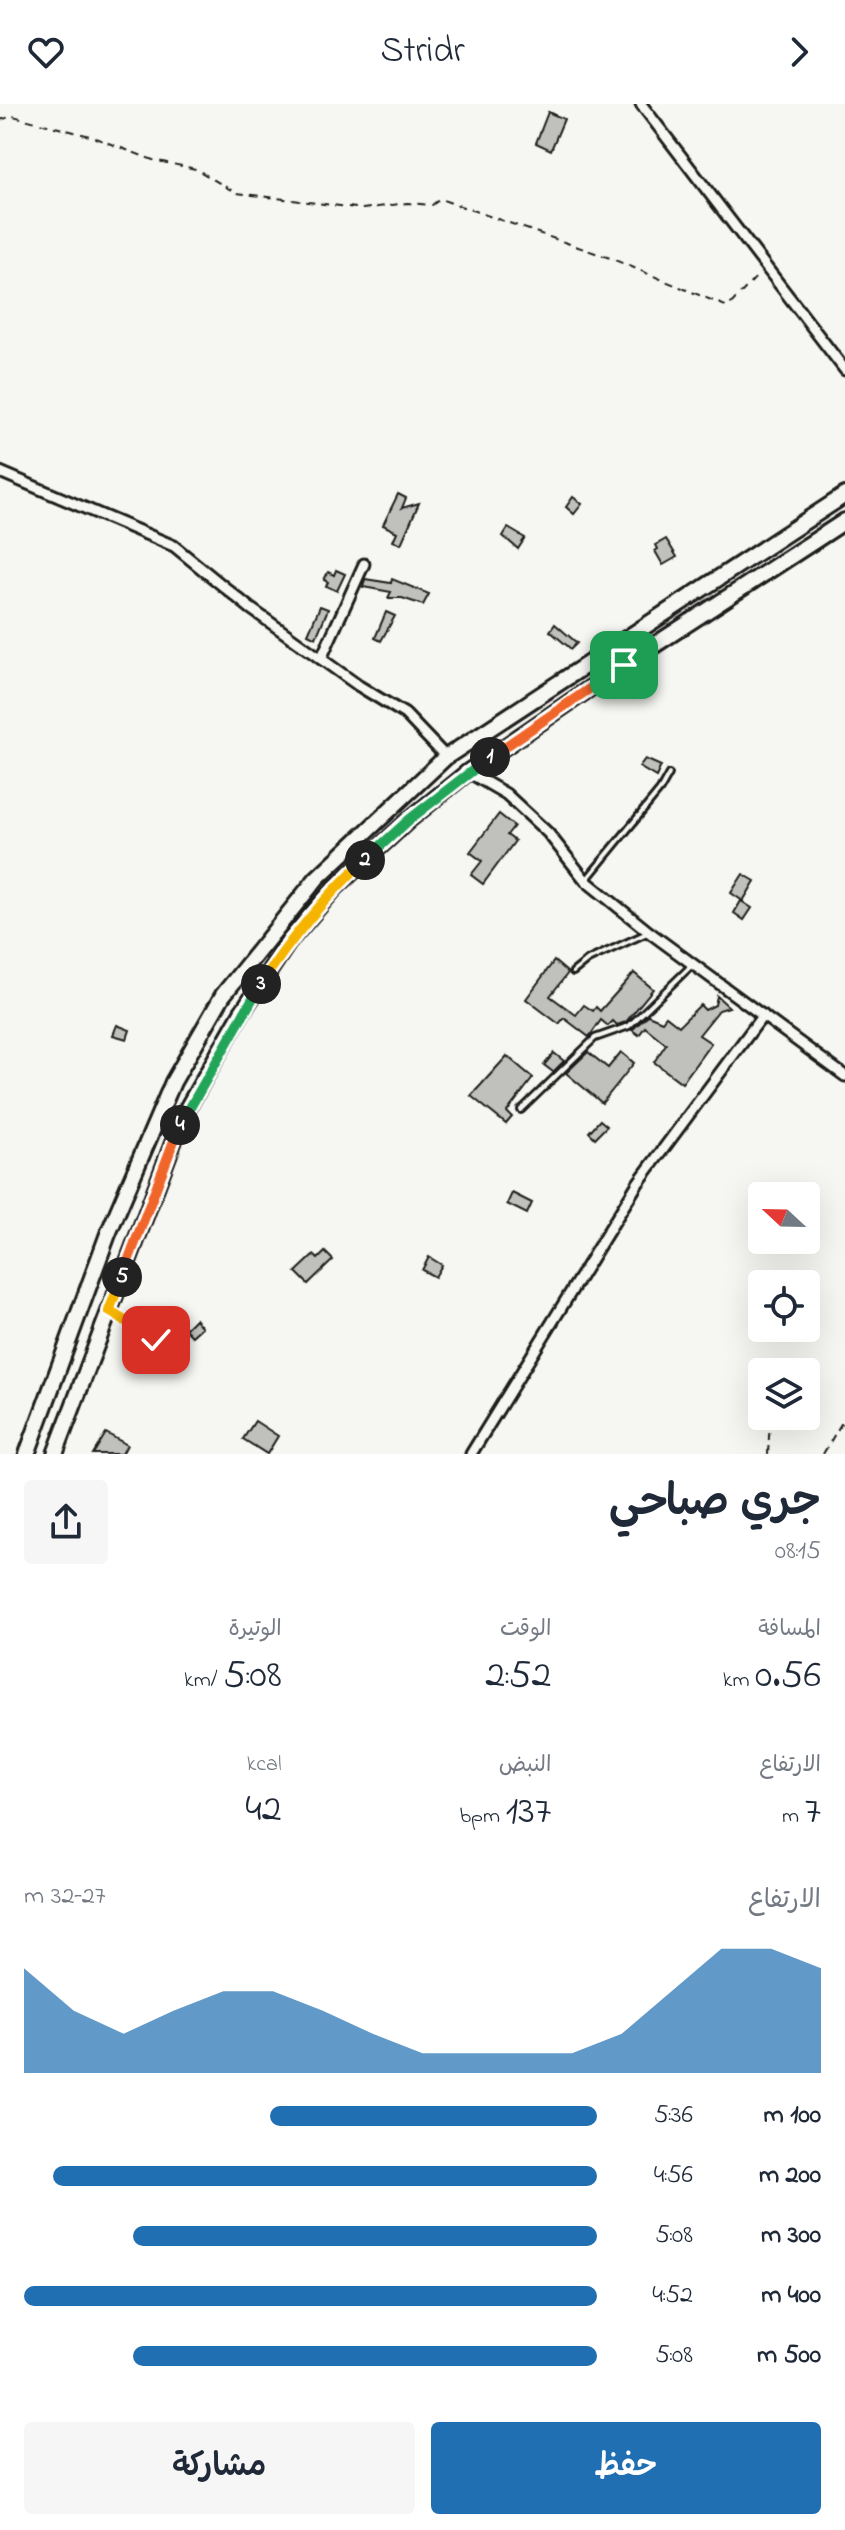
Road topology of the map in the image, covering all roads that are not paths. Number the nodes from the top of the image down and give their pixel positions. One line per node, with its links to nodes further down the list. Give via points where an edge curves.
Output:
1 (641, 104): 2 (street)
2 (845, 370)
3 (0, 472): 7 (street, via 174,546)
4 (845, 495): 8 (main road)
5 (845, 521): 9 (main road)
6 (364, 564): 7 (street)
7 (321, 659): 8 (street, via 405,714)
8 (446, 757): 20 (main road, via 317,878 223,995 173,1082 108,1234)
9 (468, 772): 11 (street, via 506,794 548,833); 18 (main road, via 334,889 242,1012 184,1114)
10 (669, 774): 11 (lane)
11 (586, 881): 12 (street)
12 (649, 932): 13 (street); 14 (lane)
13 (692, 965): 15 (street); 17 (lane, via 629,1026 595,1038)
14 (573, 972)
15 (763, 1015): 16 (street); 22 (street, via 638,1183)
16 (845, 1076)
17 (521, 1110)
18 (109, 1311): 19 (lane, via 156,1340); 21 (main road)
19 (171, 1337)
20 (27, 1454)
21 (58, 1454)
22 (471, 1454)

